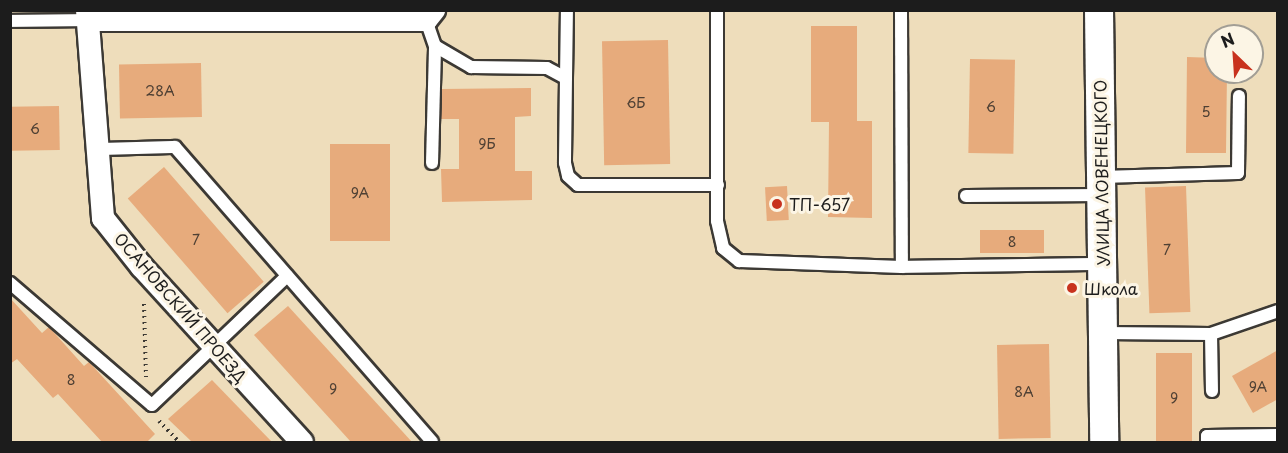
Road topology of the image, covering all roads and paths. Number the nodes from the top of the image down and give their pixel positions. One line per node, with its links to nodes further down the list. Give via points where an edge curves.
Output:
1 (567, 10): 9 (lane)
2 (717, 10): 13 (lane)
3 (902, 10): 18 (lane)
4 (1099, 10): 14 (street, УЛИЦА ЛОВЕНЕЦКОГО)
5 (87, 15): 6 (street); 7 (lane); 11 (street, ОСАНОВСКИЙ ПРОЕЗД)
6 (430, 16): 8 (lane)
7 (10, 21)
8 (435, 46): 9 (lane, via 471,67 546,68); 12 (lane)
9 (566, 78): 13 (lane, via 565,163 568,176 578,185)
10 (1239, 96): 14 (lane, via 1238,173)
11 (98, 149): 17 (street, ОСАНОВСКИЙ ПРОЕЗД, via 103,218); 19 (lane, via 175,147)
12 (432, 163)
13 (718, 185): 18 (lane, via 717,221 723,248 739,261)
14 (1101, 186): 15 (lane); 16 (street, УЛИЦА ЛОВЕНЕЦКОГО)
15 (966, 196)
16 (1102, 264): 18 (lane); 22 (street, УЛИЦА ЛОВЕНЕЦКОГО)
17 (142, 267): 24 (street, ОСАНОВСКИЙ ПРОЕЗД); 26 (path, via 148,362)
18 (902, 267)
19 (287, 276): 24 (lane); 30 (lane)
20 (10, 283): 26 (lane)
21 (1278, 311): 23 (lane)
22 (1102, 333): 23 (lane); 31 (street, УЛИЦА ЛОВЕНЕЦКОГО)
23 (1211, 334): 25 (lane)
24 (214, 346): 26 (lane, via 152,405); 29 (street, ОСАНОВСКИЙ ПРОЕЗД)
25 (1212, 391)
26 (145, 399): 28 (path, via 144,405)
27 (1278, 435): 32 (lane, via 1207,436)
28 (179, 442)
29 (302, 442)
30 (432, 442)
31 (1104, 442)
32 (1207, 442)

